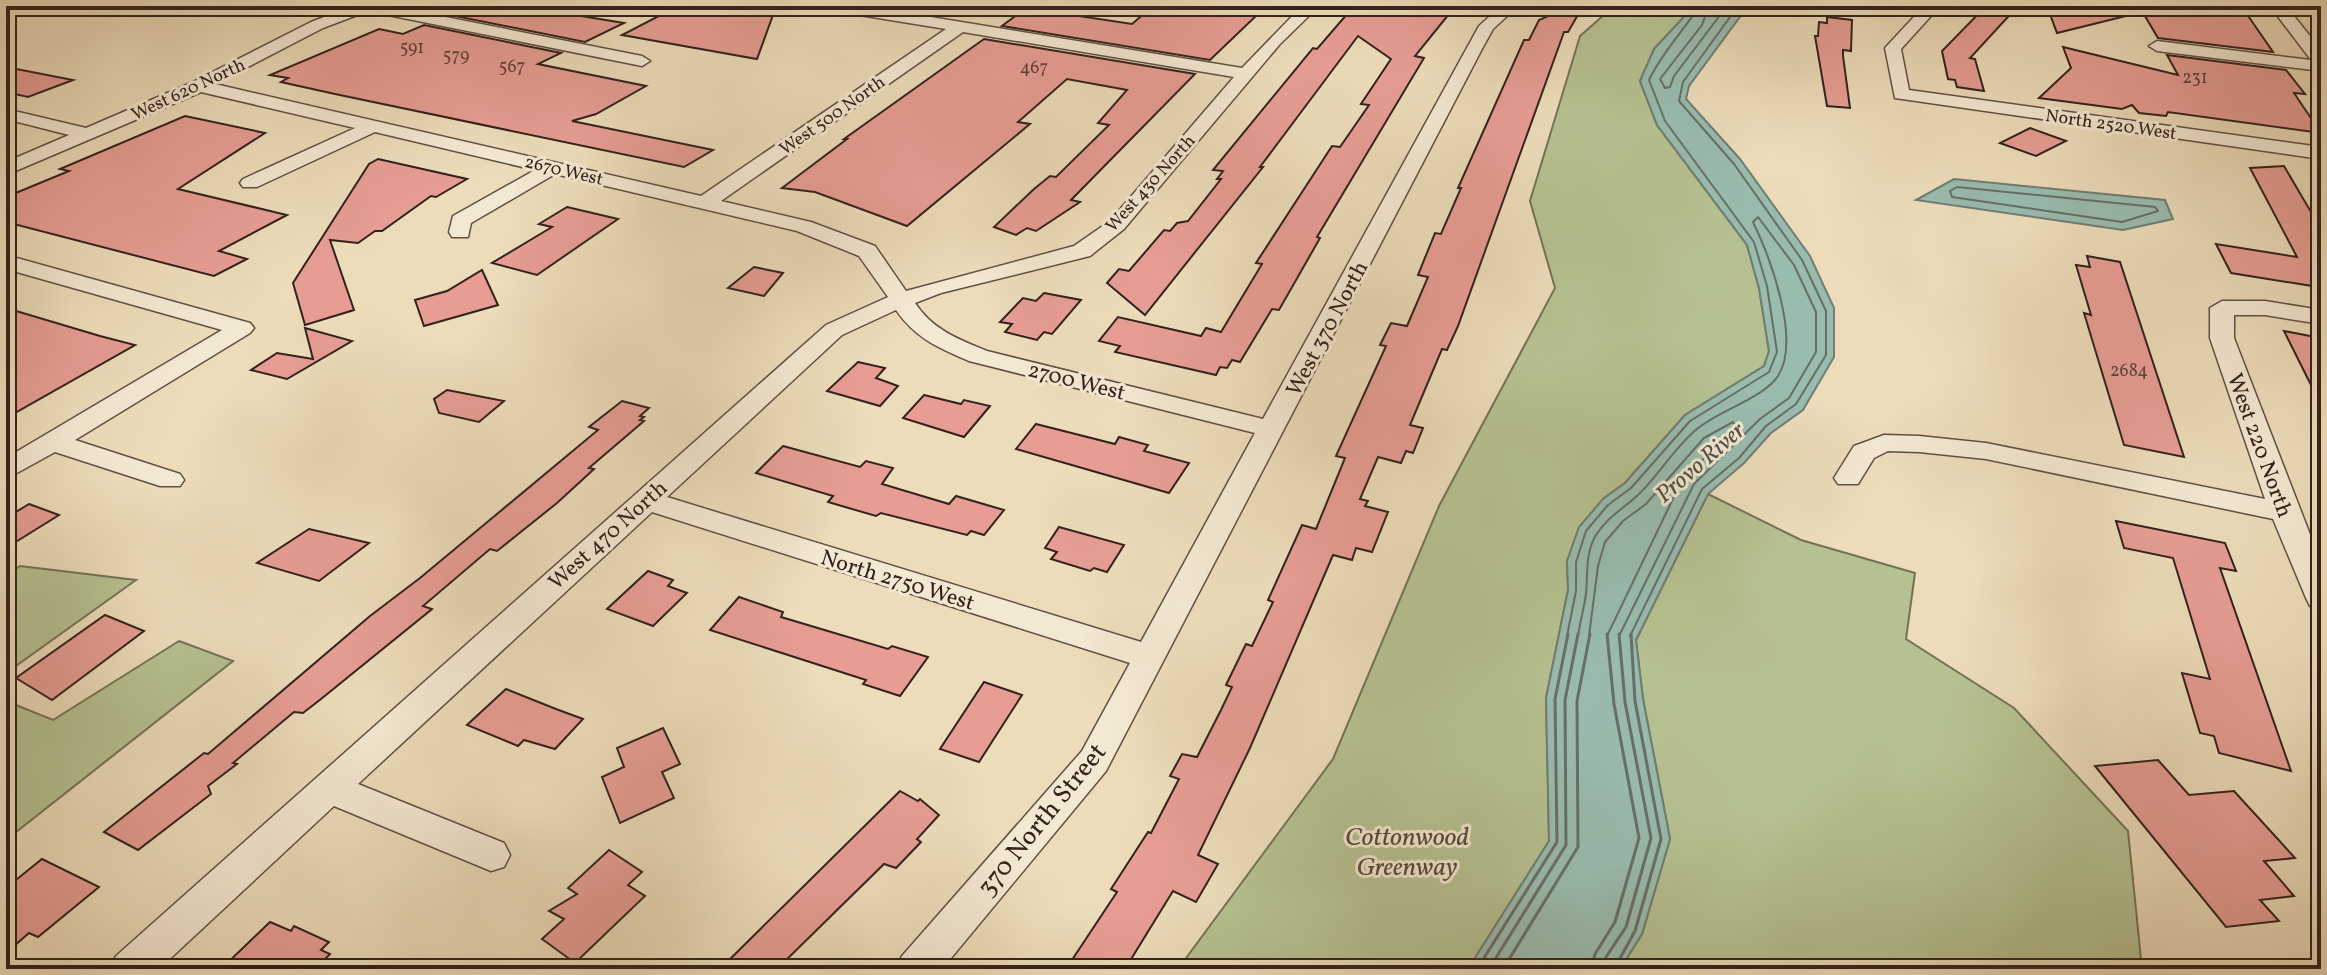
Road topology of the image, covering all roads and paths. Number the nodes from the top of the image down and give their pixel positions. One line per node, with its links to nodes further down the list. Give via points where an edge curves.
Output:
1 (367, 6): 9 (street); 12 (street, West 620 North, via 317,25)
2 (835, 6): 7 (street)
3 (1311, 6): 11 (street, West 430 North)
4 (1510, 6): 25 (street, West 370 North, via 1482,33)
5 (1932, 6): 16 (street, North 2520 West, via 1893,48 1901,94)
6 (2278, 6): 10 (street)
7 (960, 27): 11 (street); 20 (street, West 500 North)
8 (2157, 46): 10 (street)
9 (642, 61)
10 (2321, 64)
11 (1246, 74): 23 (street, West 430 North, via 1117,225 1082,251)
12 (199, 86): 14 (street, 2670 West); 15 (street, West 620 North)
13 (6, 114): 15 (street)
14 (373, 126): 17 (street, 2670 West); 19 (street)
15 (89, 134): 18 (street, West 620 North)
16 (2321, 153)
17 (552, 168): 20 (street, 2670 West); 21 (street, via 460,220)
18 (6, 169)
19 (250, 183)
20 (704, 203): 23 (street, 2670 West, via 804,226 867,251)
21 (460, 232)
22 (6, 262): 26 (street, via 242,328)
23 (899, 301): 25 (street, 2700 West, via 937,339 978,356); 30 (street, West 470 North, via 834,330)
24 (2321, 317): 31 (street, West 220 North, via 2222,308 2222,338)
25 (1271, 429): 33 (street, West 370 North)
26 (52, 442): 27 (street); 29 (street)
27 (6, 470)
28 (1848, 478): 31 (street, via 1864,452 1884,443 1986,451)
29 (170, 480)
30 (645, 500): 33 (street, North 2750 West); 34 (street, West 470 North)
31 (2284, 512): 32 (street, West 220 North)
32 (2321, 598)
33 (1150, 657): 37 (street, 370 North Street, via 1094,761)
34 (328, 788): 35 (street); 36 (street, West 470 North)
35 (491, 855)
36 (130, 969)
37 (916, 969)

